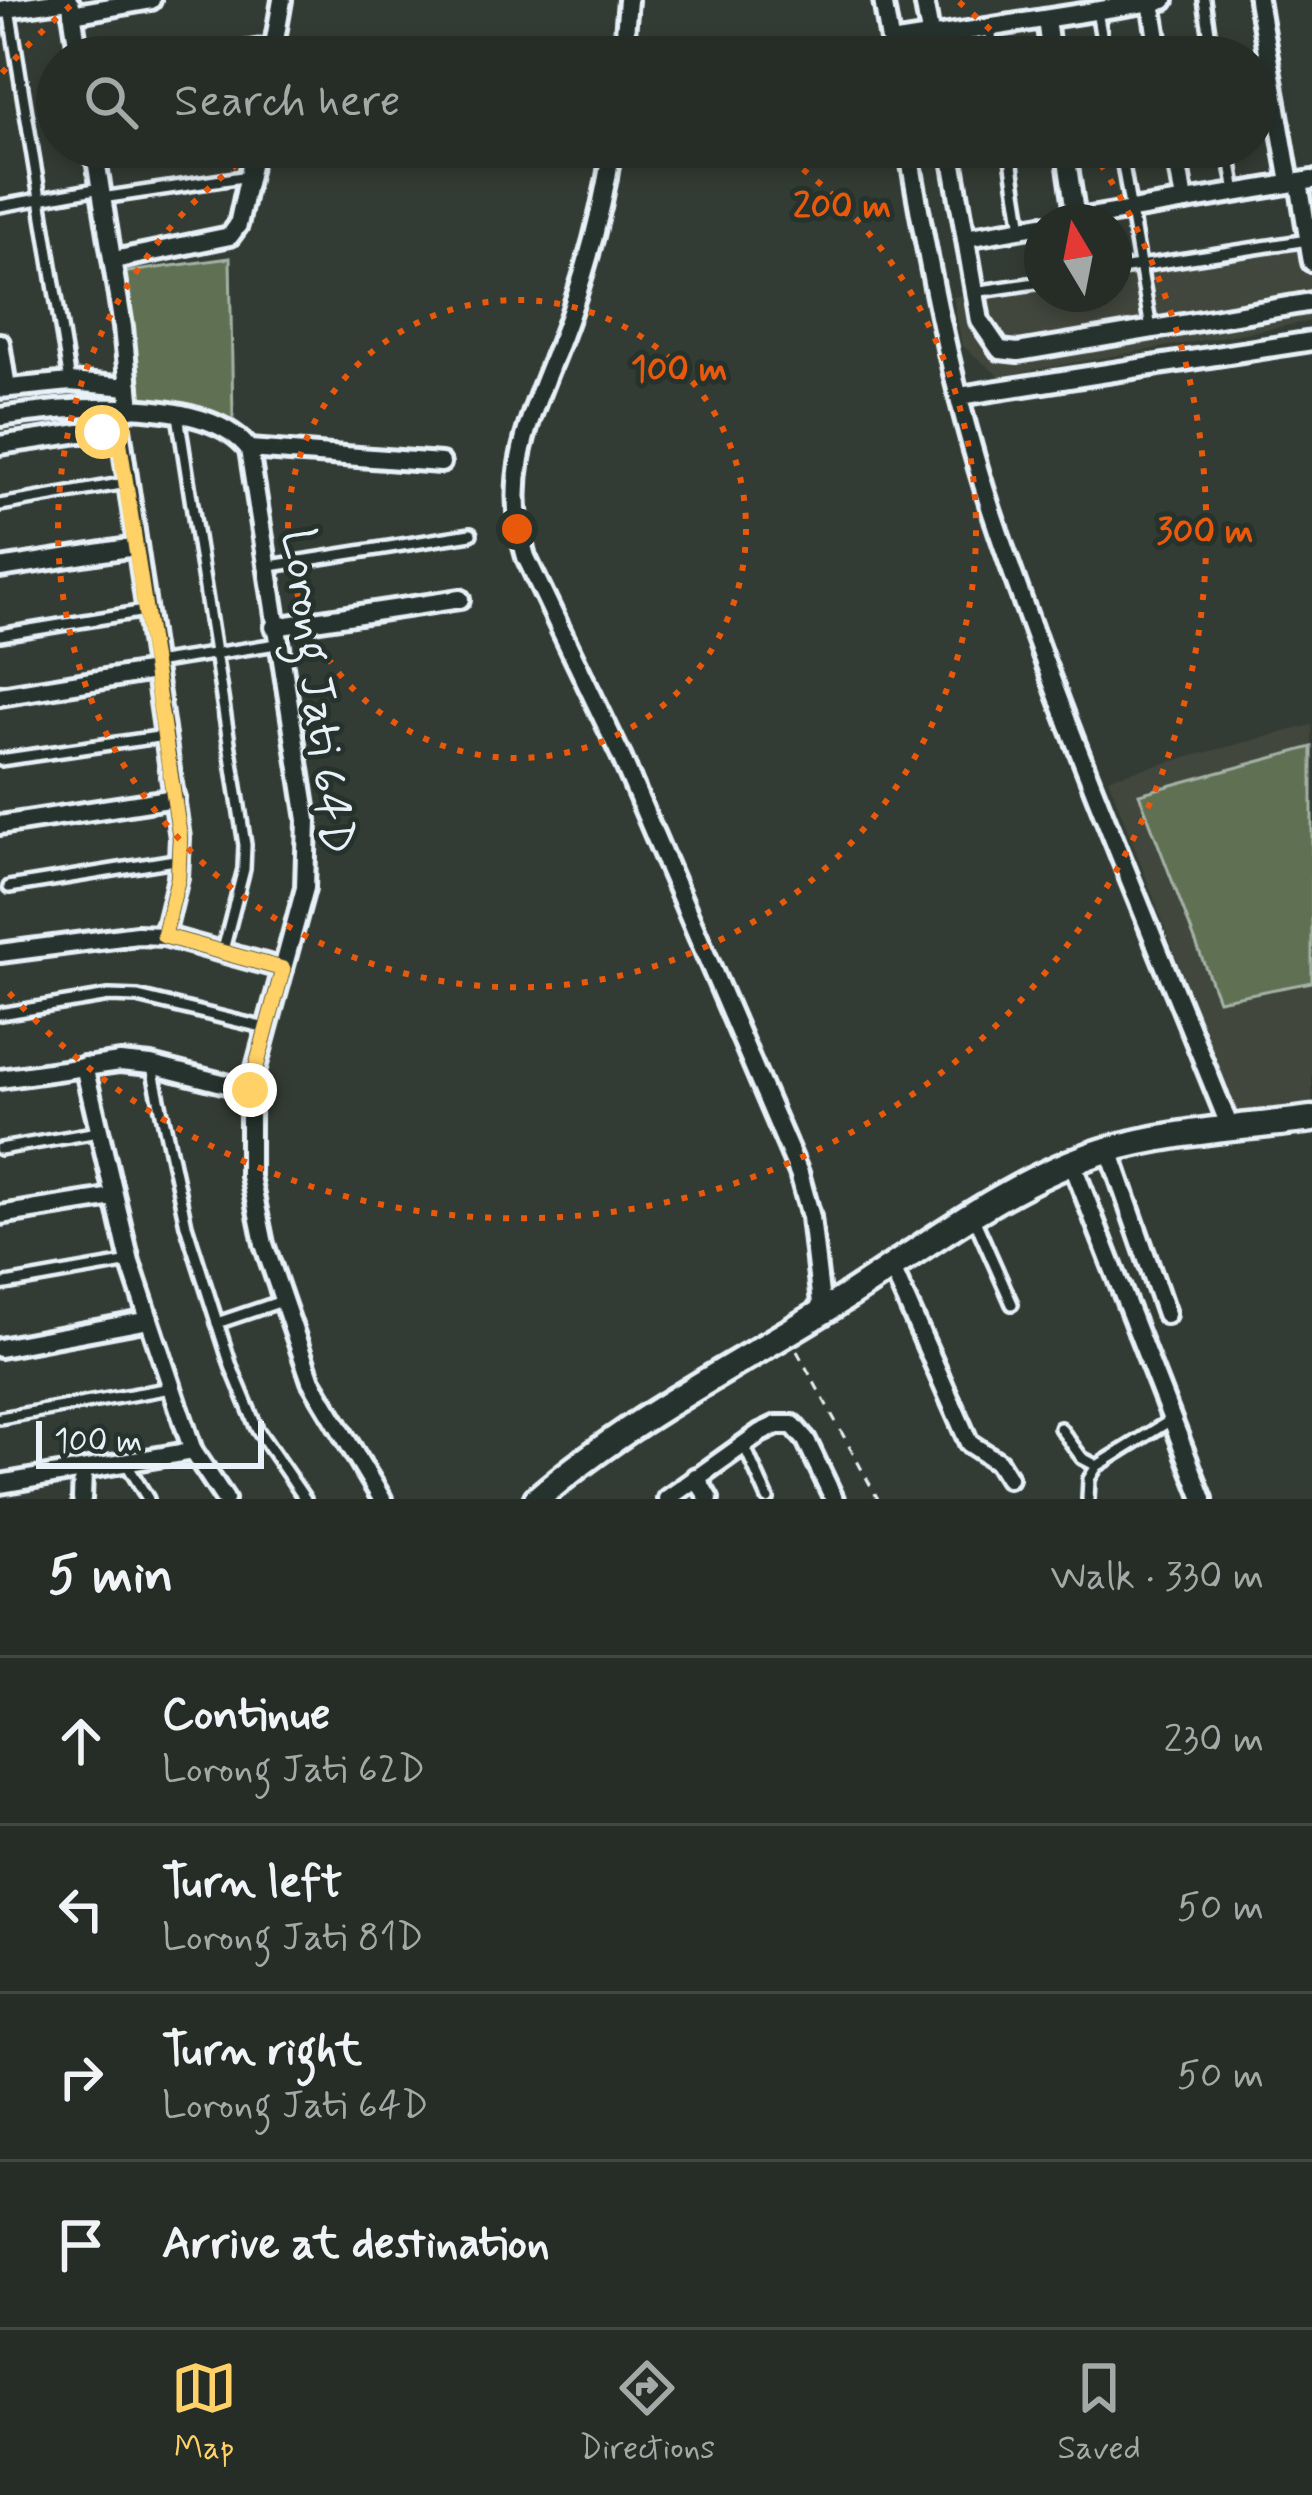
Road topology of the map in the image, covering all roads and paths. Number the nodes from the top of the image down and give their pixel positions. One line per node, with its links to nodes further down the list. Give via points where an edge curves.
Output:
1 (152, 0): 9 (street)
2 (282, 0): 15 (street)
3 (628, 0): 16 (street)
4 (884, 0): 17 (street)
5 (924, 0): 18 (street)
6 (1204, 0): 24 (lane)
7 (1258, 0): 25 (street)
8 (1155, 1): 11 (street); 23 (street)
9 (70, 5): 10 (street); 14 (street)
10 (4, 9): 41 (lane)
11 (1096, 11): 12 (street); 22 (lane)
12 (1046, 19): 13 (street); 21 (street)
13 (990, 28): 19 (street); 20 (lane)
14 (75, 36)
15 (276, 36)
16 (625, 36)
17 (890, 36)
18 (931, 36)
19 (938, 36)
20 (991, 36)
21 (1049, 36)
22 (1101, 36)
23 (1158, 36)
24 (1210, 36)
25 (1266, 36)
26 (1276, 78): 38 (street)
27 (98, 168): 39 (street)
28 (251, 168): 37 (street)
29 (608, 168): 115 (street, via 595,235 526,431 515,523 799,1173)
30 (912, 168): 64 (street)
31 (954, 168): 49 (street)
32 (1012, 168): 48 (lane)
33 (1066, 168): 43 (street)
34 (1124, 168): 44 (lane)
35 (1178, 168): 42 (street)
36 (1232, 168): 40 (lane)
37 (249, 176): 39 (lane); 51 (street, via 230,236)
38 (1300, 182): 40 (street); 50 (street)
39 (102, 193): 41 (lane); 51 (street)
40 (1236, 193): 42 (street)
41 (40, 200): 45 (lane); 61 (lane)
42 (1184, 201): 46 (street)
43 (1067, 204)
44 (1130, 204)
45 (0, 206)
46 (1132, 210)
47 (1132, 216): 53 (lane)
48 (1022, 228): 49 (street)
49 (966, 238): 56 (street)
50 (1308, 240): 52 (street); 53 (lane)
51 (113, 260): 62 (street)
52 (1312, 262)
53 (1140, 266): 54 (lane); 58 (lane)
54 (1132, 267)
55 (1024, 284): 56 (lane)
56 (974, 292): 58 (street, via 980,322 1000,350)
57 (1312, 302): 58 (street)
58 (1151, 329)
59 (1312, 341): 64 (street)
60 (0, 343): 63 (street)
61 (70, 382): 62 (street); 63 (street)
62 (129, 386): 65 (street)
63 (4, 389)
64 (960, 396): 102 (street, via 992,512 1084,763)
65 (124, 409): 66 (street); 67 (street); 68 (street)
66 (178, 416): 69 (street, via 218,424); 82 (lane)
67 (0, 417)
68 (118, 432): 70 (street); 72 (street)
69 (243, 443): 71 (street); 76 (street, Lorong Jati 64D)
70 (0, 445)
71 (441, 464)
72 (126, 484): 73 (lane); 75 (street)
73 (0, 505)
74 (471, 534): 76 (lane)
75 (135, 547): 77 (street); 79 (street)
76 (264, 567): 81 (street, Lorong Jati 64D)
77 (0, 568)
78 (460, 599): 81 (street)
79 (145, 611): 80 (lane); 83 (street)
80 (0, 635)
81 (276, 635): 82 (lane); 94 (street, Lorong Jati 64D, via 308,858)
82 (217, 654): 83 (lane); 92 (lane, via 245,844)
83 (154, 667): 84 (street); 85 (street)
84 (0, 696)
85 (165, 736): 86 (lane); 87 (street)
86 (0, 760)
87 (175, 798): 88 (street); 89 (street)
88 (0, 825)
89 (181, 860): 90 (lane); 91 (street)
90 (9, 887)
91 (164, 936): 92 (street); 93 (street)
92 (223, 950): 94 (street)
93 (0, 953)
94 (283, 969): 96 (street, Lorong Jati 64D)
95 (0, 1014): 96 (lane, via 138,997)
96 (266, 1028): 100 (street, Lorong Jati 64D)
97 (151, 1065): 98 (street); 100 (street); 118 (lane)
98 (84, 1066): 99 (street); 103 (street)
99 (0, 1079)
100 (250, 1090): 113 (street, Lorong Jati 64D, via 250,1176)
101 (1312, 1119): 102 (main road)
102 (1231, 1130): 105 (main road)
103 (98, 1132): 104 (lane); 107 (street)
104 (0, 1149)
105 (1109, 1150): 106 (main road); 116 (street)
106 (1072, 1162): 109 (main road); 123 (street)
107 (113, 1197): 108 (street); 110 (street)
108 (0, 1215)
109 (973, 1216): 111 (main road); 114 (lane)
110 (130, 1262): 112 (lane); 117 (street)
111 (892, 1268): 115 (main road); 131 (street, via 969,1443)
112 (0, 1285)
113 (282, 1301): 118 (lane); 137 (street, Lorong Jati 64D, via 311,1381)
114 (1012, 1304)
115 (822, 1312): 119 (main road)
116 (1166, 1314)
117 (149, 1320): 120 (street); 121 (street)
118 (217, 1322): 136 (lane, via 257,1429)
119 (786, 1334): 138 (main road, via 658,1409); 143 (path)
120 (0, 1348)
121 (171, 1388): 122 (lane); 126 (street)
122 (0, 1418)
123 (1171, 1420): 128 (lane); 145 (street)
124 (1060, 1428): 128 (lane)
125 (744, 1445): 130 (street); 141 (lane); 142 (street, via 777,1425 793,1425)
126 (193, 1451): 127 (street); 135 (street)
127 (125, 1463): 129 (street); 134 (lane)
128 (1097, 1466): 144 (lane)
129 (83, 1471): 132 (street); 133 (street)
130 (696, 1477): 139 (street); 140 (street)
131 (1008, 1478)
132 (0, 1484)
133 (82, 1499)
134 (148, 1499)
135 (224, 1499)
136 (305, 1499)
137 (382, 1499)
138 (537, 1499)
139 (667, 1499)
140 (709, 1499)
141 (768, 1499)
142 (834, 1499)
143 (878, 1499)
144 (1088, 1499)
145 (1203, 1499)

